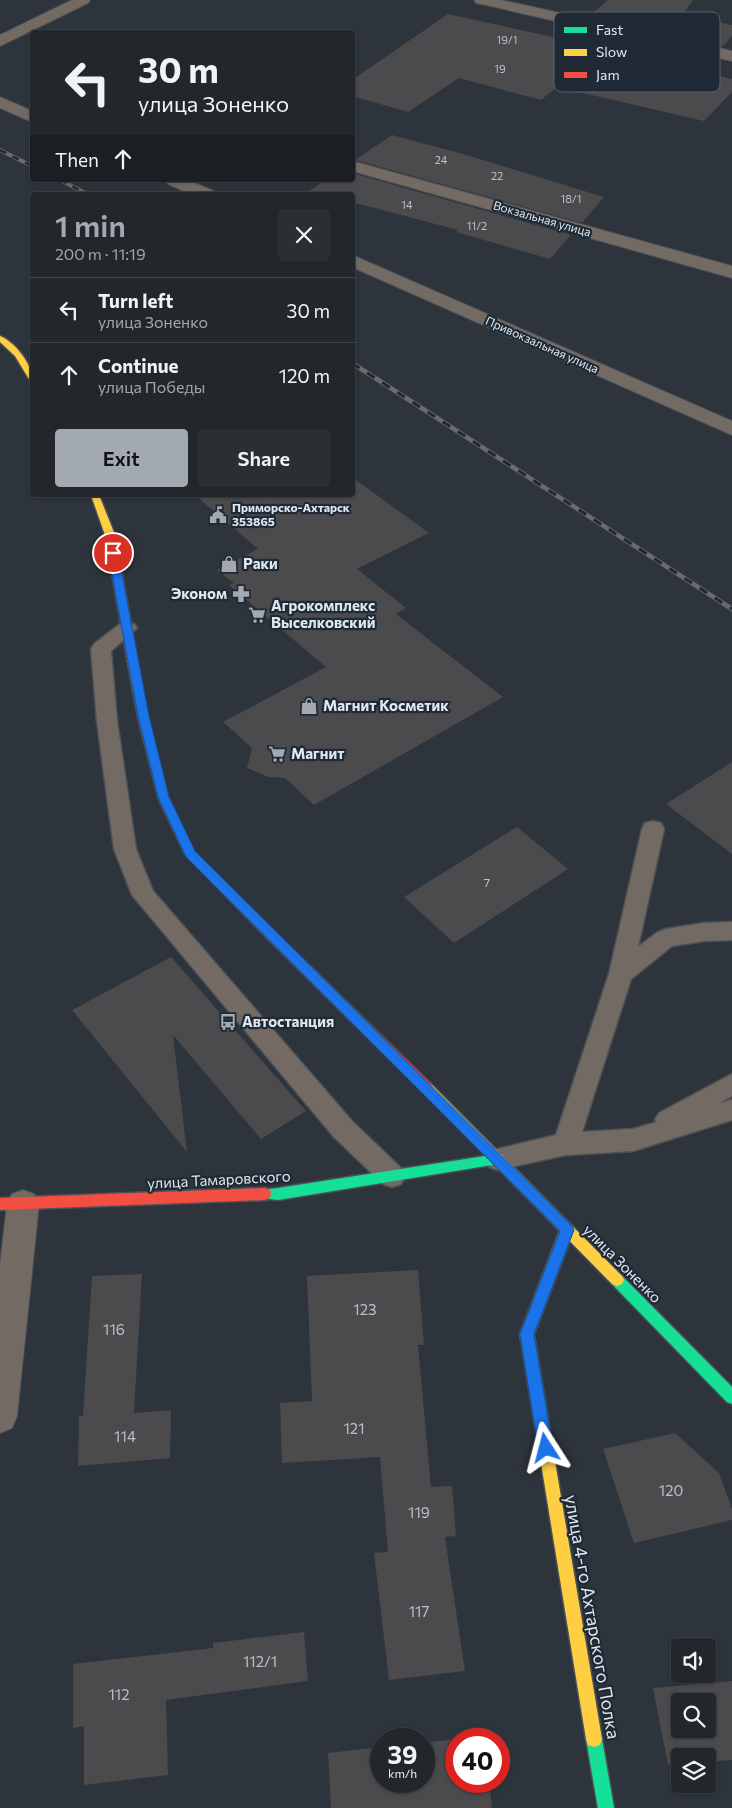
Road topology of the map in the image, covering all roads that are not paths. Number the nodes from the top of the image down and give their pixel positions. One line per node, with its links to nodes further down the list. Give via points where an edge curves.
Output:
1 (83, 0): 4 (street)
2 (481, 0): 3 (street)
3 (554, 16)
4 (0, 41)
5 (24, 97): 6 (street)
6 (0, 101): 7 (street)
7 (30, 116)
8 (355, 167): 12 (street, Вокзальная улица)
9 (178, 182): 10 (street)
10 (200, 192)
11 (355, 261): 15 (street, Привокзальная улица)
12 (732, 272)
13 (0, 338): 14 (street, via 18,355)
14 (30, 374)
15 (732, 429)
16 (96, 497): 17 (street, улица Зоненко, via 110,534)
17 (127, 628): 25 (street, улица Зоненко, via 143,716 163,797 190,854); 26 (lane, via 101,649 106,721 126,849 143,895 343,1129)
18 (653, 829): 20 (lane)
19 (732, 931): 20 (lane, via 666,938)
20 (621, 974): 24 (lane)
21 (732, 1084): 23 (lane)
22 (732, 1110): 23 (lane)
23 (633, 1140): 24 (lane)
24 (566, 1144): 25 (lane)
25 (498, 1159): 26 (street, улица Тамаровского); 28 (street, улица Зоненко)
26 (392, 1176): 27 (street, улица Тамаровского, via 278,1194)
27 (12, 1204): 30 (street)
28 (567, 1230): 29 (street, улица Зоненко); 31 (street, улица 4-го Ахтарского Полка, via 527,1334)
29 (732, 1397)
30 (0, 1416)
31 (606, 1808)

